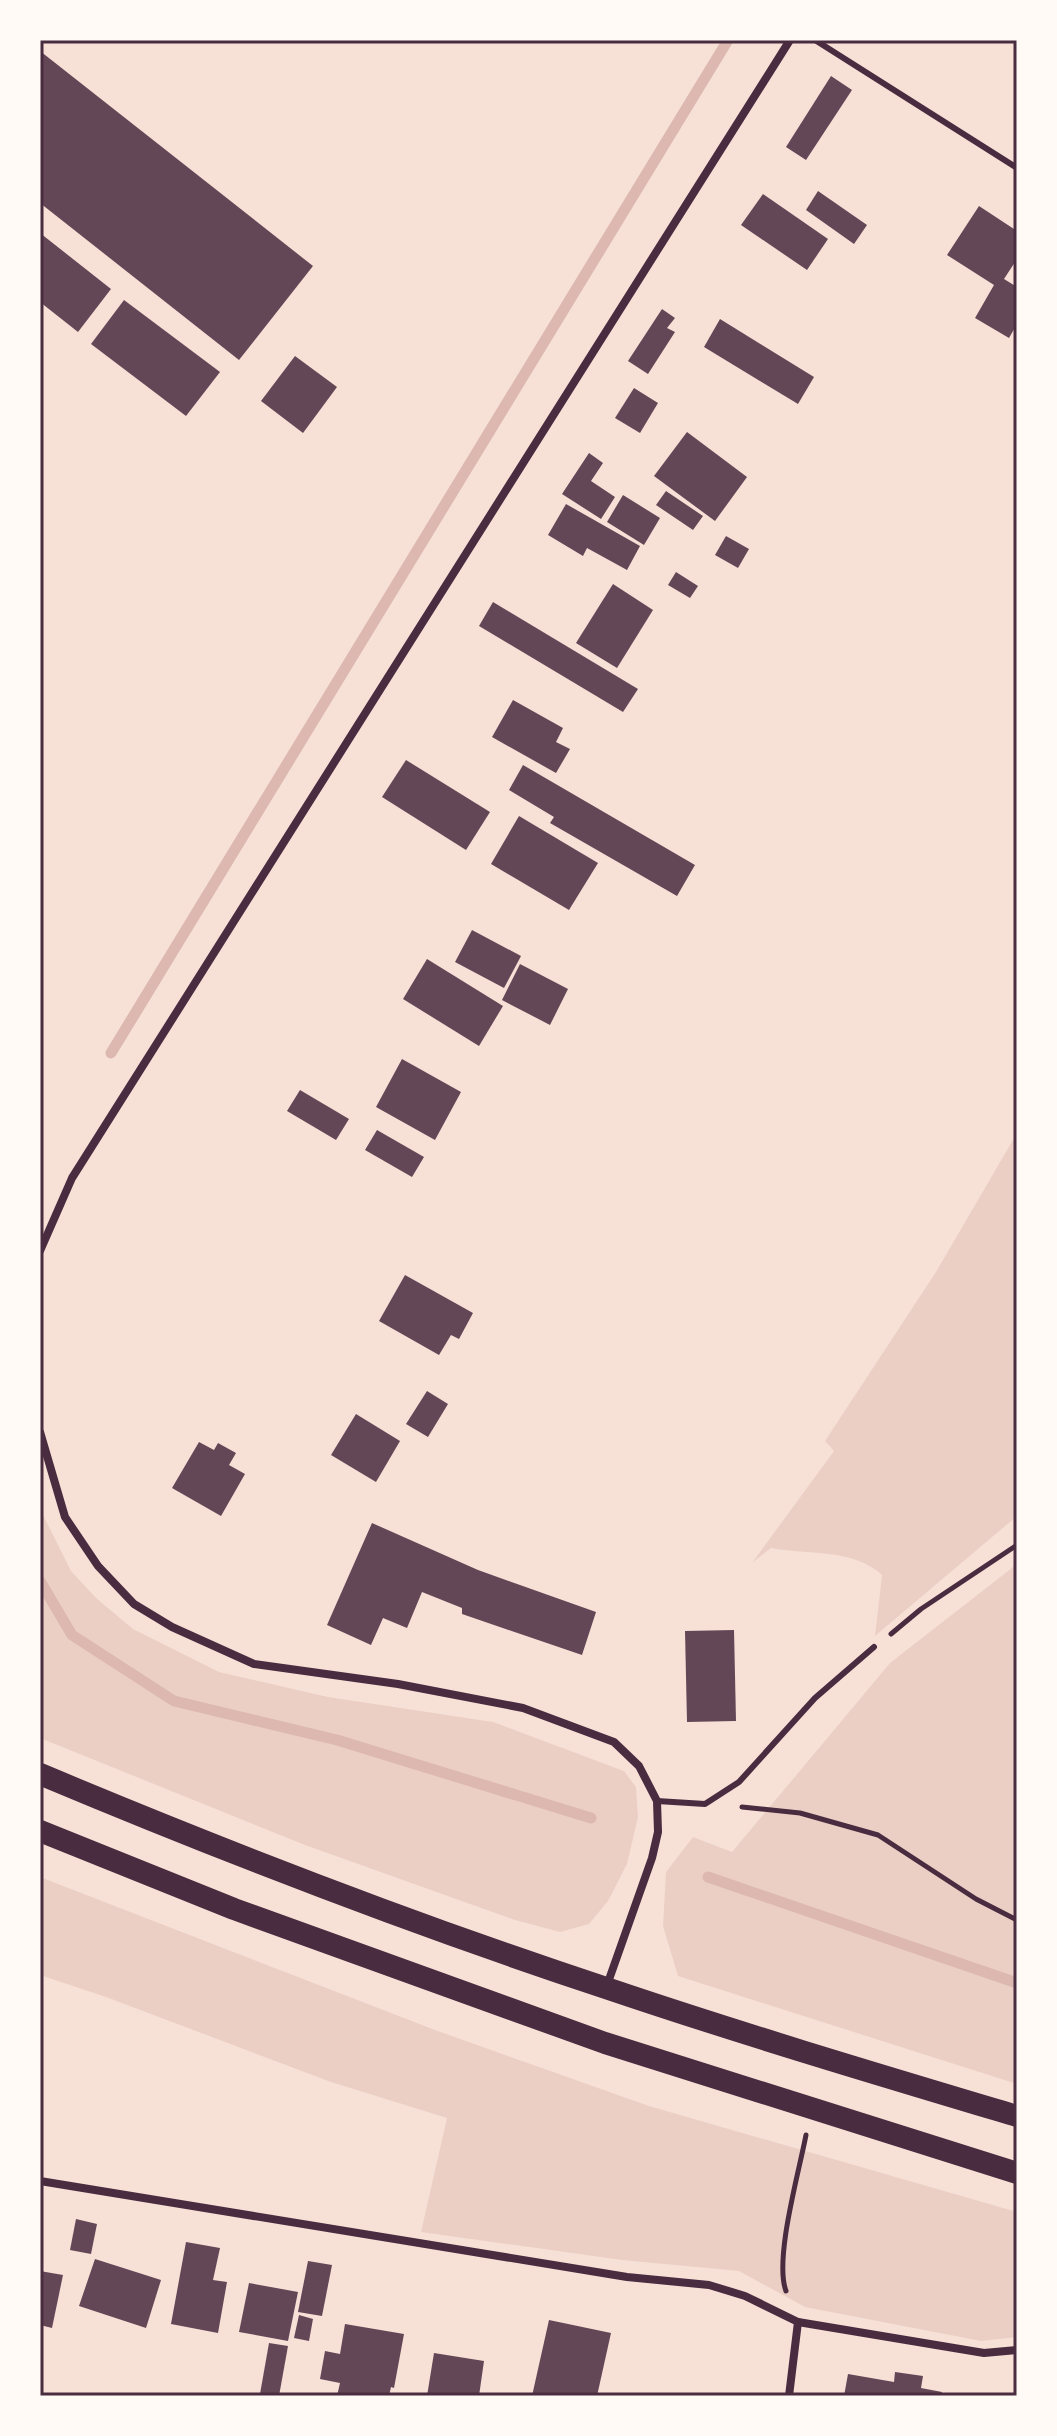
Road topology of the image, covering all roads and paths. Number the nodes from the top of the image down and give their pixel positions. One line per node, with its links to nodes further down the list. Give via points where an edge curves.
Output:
1 (790, 40): 4 (street, via 72,1178)
2 (815, 40): 3 (lane)
3 (1017, 168)
4 (40, 1251)
5 (40, 1432): 9 (street, via 65,1517 98,1566 134,1604 172,1627 254,1664 523,1708 614,1742 639,1766)
6 (1017, 1545): 7 (path)
7 (874, 1647): 10 (lane, via 815,1698 739,1782)
8 (40, 1774): 13 (highway, via 435,1928)
9 (657, 1801): 10 (lane); 13 (street, via 652,1858)
10 (705, 1804): 12 (path, via 800,1813 878,1835)
11 (40, 1831): 14 (highway, via 234,1909 605,2043)
12 (1017, 1920)
13 (606, 1988): 15 (highway)
14 (811, 2109): 16 (highway); 18 (path, via 783,2252 784,2284)
15 (1017, 2116)
16 (1017, 2173)
17 (40, 2181): 18 (street, via 611,2275 709,2285)
18 (798, 2322): 19 (street, via 984,2353); 20 (street)
19 (1017, 2350)
20 (789, 2396)

